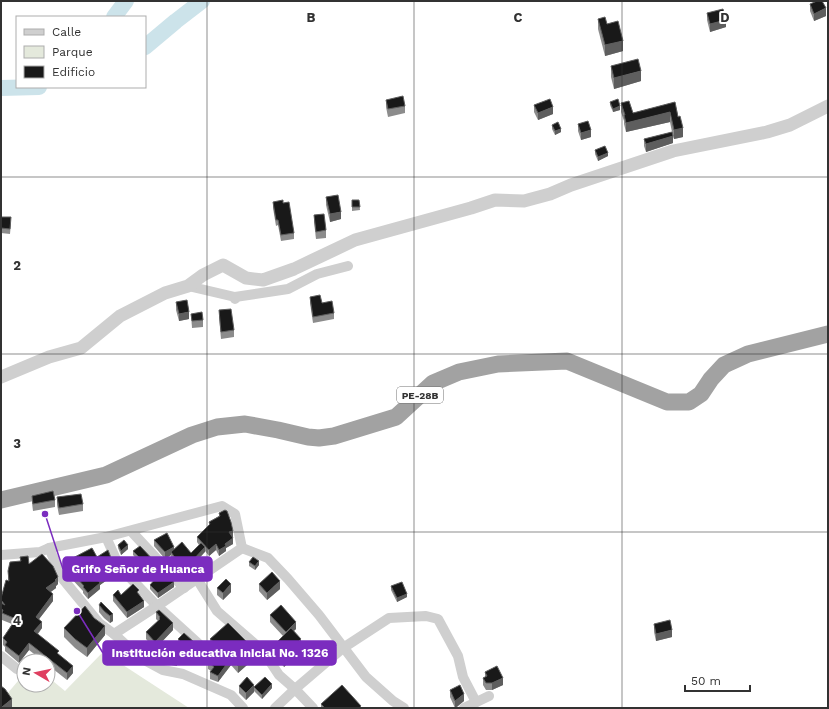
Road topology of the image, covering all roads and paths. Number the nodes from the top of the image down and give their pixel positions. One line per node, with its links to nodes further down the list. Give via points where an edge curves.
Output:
1 (828, 106): 3 (street, via 790,125 767,132 673,150 550,194 524,201 495,200 355,240 263,280 246,278 223,265)
2 (348, 266): 3 (street, via 317,274 288,289 235,298)
3 (188, 286): 5 (street, via 165,293 120,316 81,348 49,357)
4 (828, 334): 6 (highway, PE-28B, via 748,354 724,365 701,394 689,402 667,402 567,361 498,364 459,372 433,383 396,417 334,436 319,438 245,424 217,427 192,435 106,475)
5 (1, 377)
6 (1, 500)
7 (131, 531): 8 (street); 10 (street, via 222,506 235,514); 13 (street)
8 (106, 538): 9 (street); 14 (street, via 119,566)
9 (49, 548): 11 (street, via 40,552); 15 (street, via 62,578 99,623)
10 (242, 548): 12 (street); 16 (street, via 268,558 319,615)
11 (1, 555)
12 (197, 579): 13 (street); 20 (street, via 217,611 263,651 279,675)
13 (184, 588): 14 (street)
14 (157, 606): 15 (street); 18 (street)
15 (114, 634): 23 (street, via 139,657 163,670 183,674 231,695)
16 (343, 648): 20 (street); 22 (street, via 389,618 426,616 438,619 458,656 463,676); 26 (street, via 366,677)
17 (1, 656): 19 (street)
18 (212, 656)
19 (16, 668)
20 (295, 689): 24 (street); 25 (street)
21 (489, 696): 22 (street)
22 (476, 702): 27 (street)
23 (243, 708)
24 (275, 708)
25 (313, 708)
26 (404, 708)
27 (464, 708)

